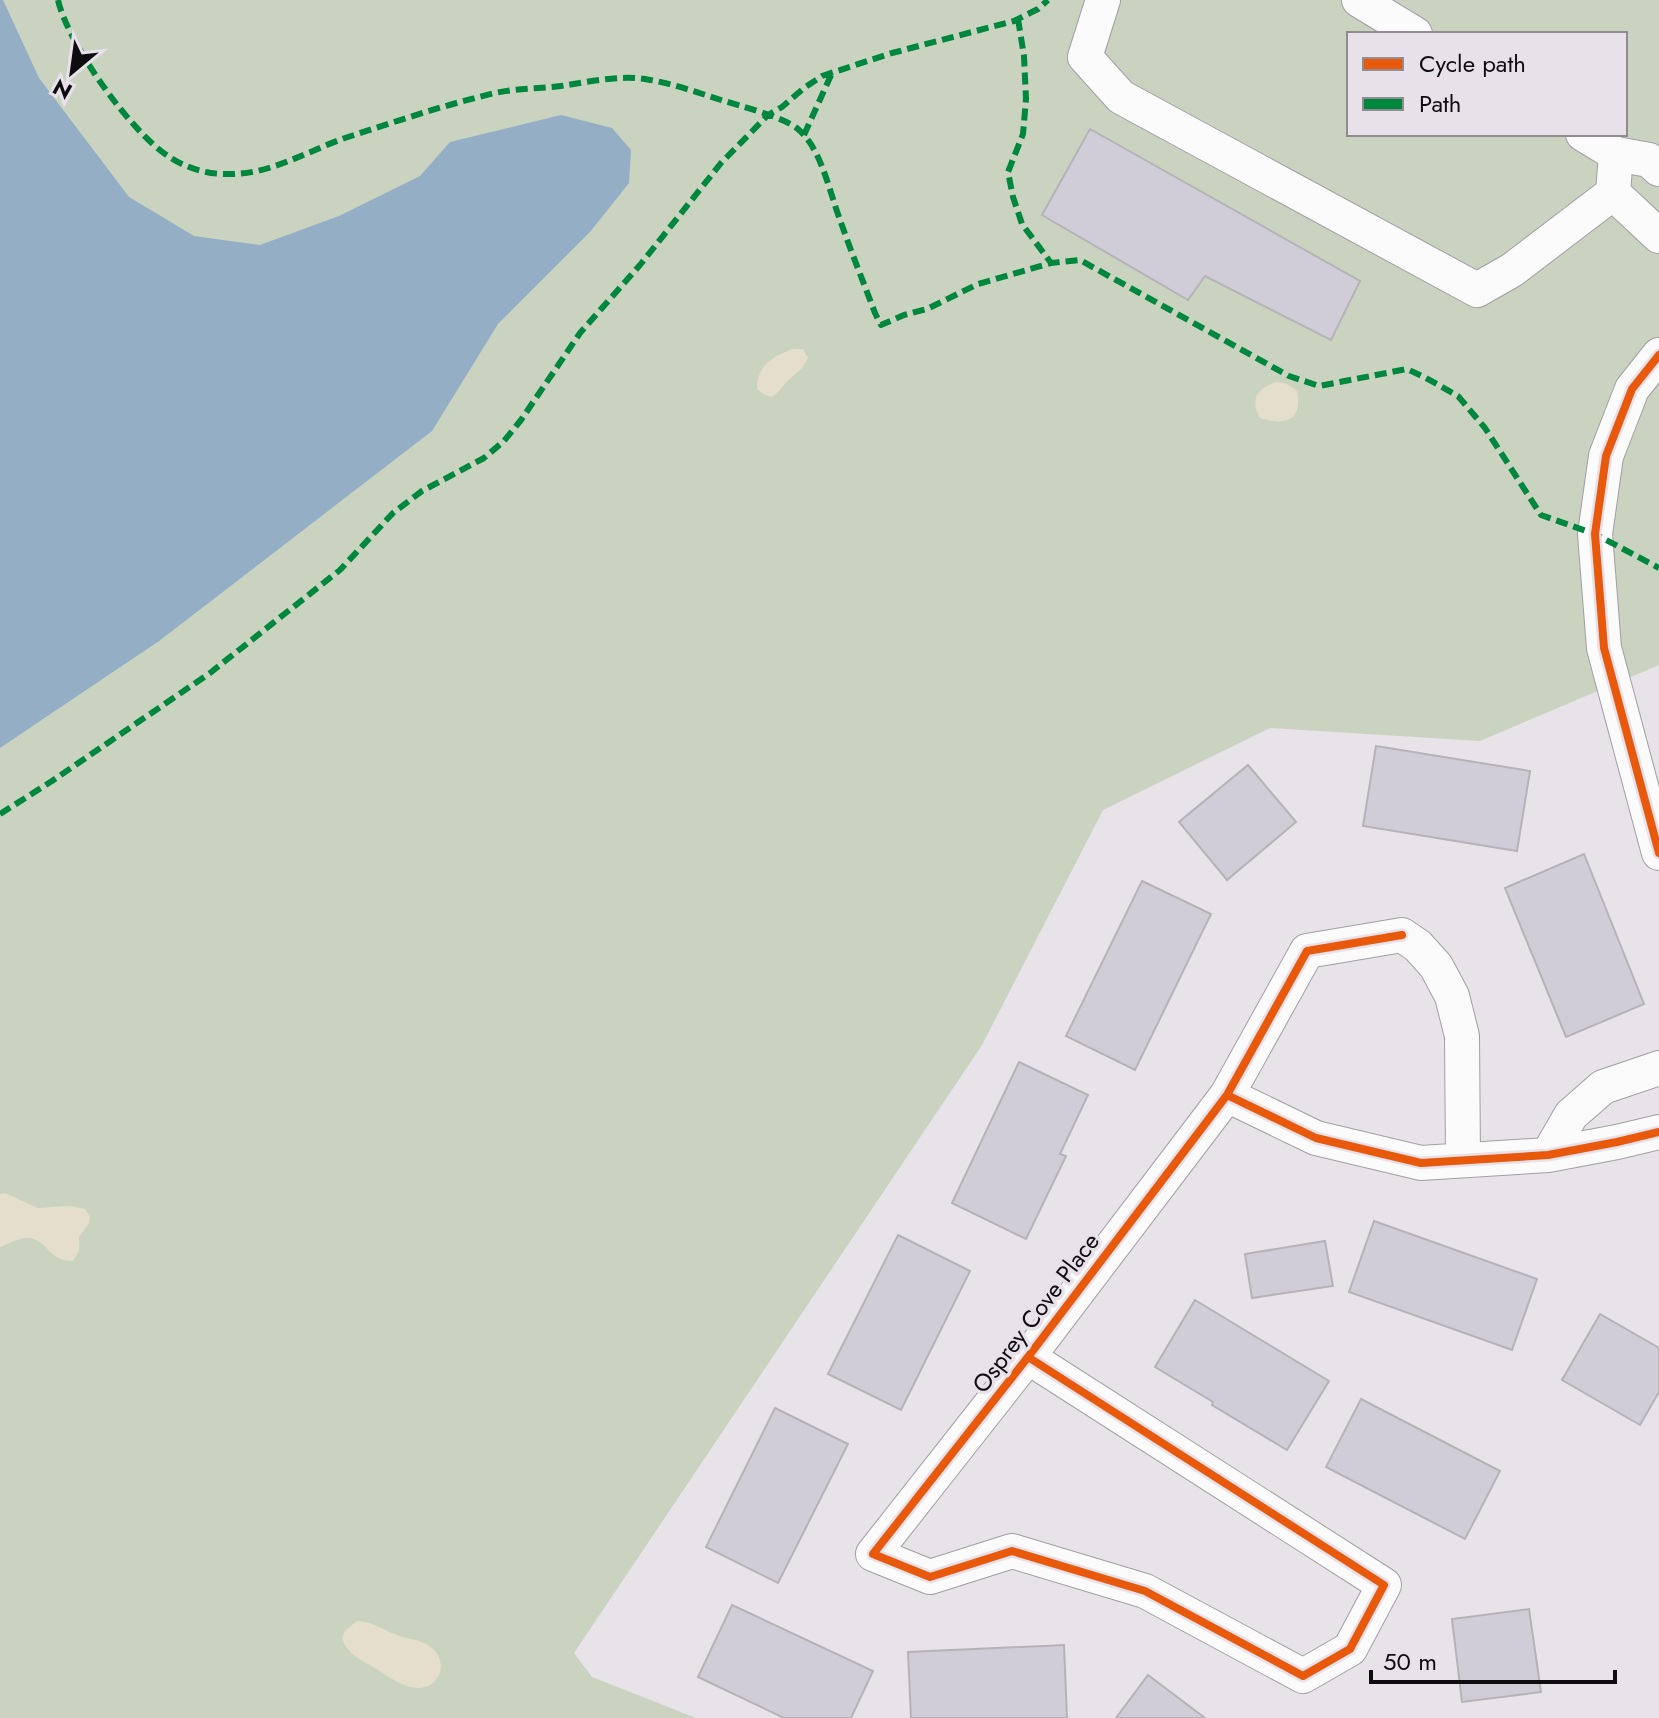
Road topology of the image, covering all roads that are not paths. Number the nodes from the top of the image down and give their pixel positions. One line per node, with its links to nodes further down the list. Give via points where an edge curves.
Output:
1 (1103, 0): 7 (street, via 1085,57 1121,97 1477,290 1512,270)
2 (1359, 0): 3 (street)
3 (1412, 32)
4 (1586, 136): 5 (street)
5 (1616, 154): 6 (street, via 1649,160); 7 (street)
6 (1659, 169)
7 (1613, 193): 8 (street)
8 (1659, 236)
9 (1659, 355): 10 (street, via 1632,389 1606,456 1595,534 1604,648)
10 (1659, 853)
11 (1659, 1068): 14 (street, via 1603,1087 1571,1115)
12 (1227, 1095): 15 (street, via 1316,1138 1421,1163); 15 (street, Osprey Cove Place, via 1307,951 1402,935 1436,966 1452,996 1462,1036); 16 (street, Osprey Cove Place)
13 (1659, 1132): 14 (street)
14 (1548, 1155): 15 (street)
15 (1463, 1160)
16 (1028, 1357): 16 (street, Osprey Cove Place, via 873,1554 930,1577 1012,1551 1145,1591 1303,1676 1350,1649 1384,1585)

